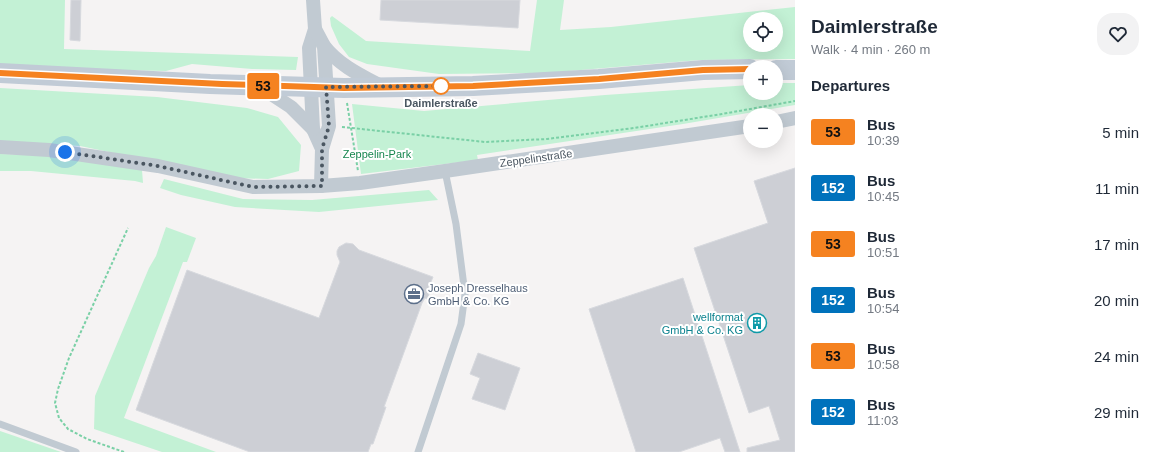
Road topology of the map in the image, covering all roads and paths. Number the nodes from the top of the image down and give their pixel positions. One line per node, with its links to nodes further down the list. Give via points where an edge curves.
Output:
1 (313, 0): 2 (street)
2 (315, 29): 3 (street); 9 (street, via 309,48)
3 (324, 46): 9 (street); 10 (street, via 332,56 354,72)
4 (743, 69): 10 (main road, via 473,86)
5 (783, 70): 6 (main road)
6 (795, 70)
7 (0, 73): 8 (main road)
8 (258, 86): 9 (main road); 16 (street, via 291,107)
9 (327, 87): 10 (main road); 15 (path); 16 (street); 18 (street, via 329,126)
10 (383, 87)
11 (795, 101): 15 (path, via 634,128 547,139 485,142)
12 (795, 118): 13 (street)
13 (783, 121)
14 (743, 127): 19 (street, Zeppelinstraße)
15 (351, 128): 20 (path)
16 (313, 129): 18 (street)
17 (0, 147): 21 (street, Zeppelinstraße, via 49,150 158,166 253,187)
18 (322, 149): 21 (street)
19 (445, 172): 20 (street, Zeppelinstraße); 26 (lane, via 456,224 466,294 461,324)
20 (360, 183): 21 (street, Zeppelinstraße)
21 (322, 186)
22 (128, 228): 25 (path, via 69,358 56,403 59,418 68,429 87,439)
23 (0, 424): 24 (lane)
24 (76, 452)
25 (124, 452)
26 (418, 452)

